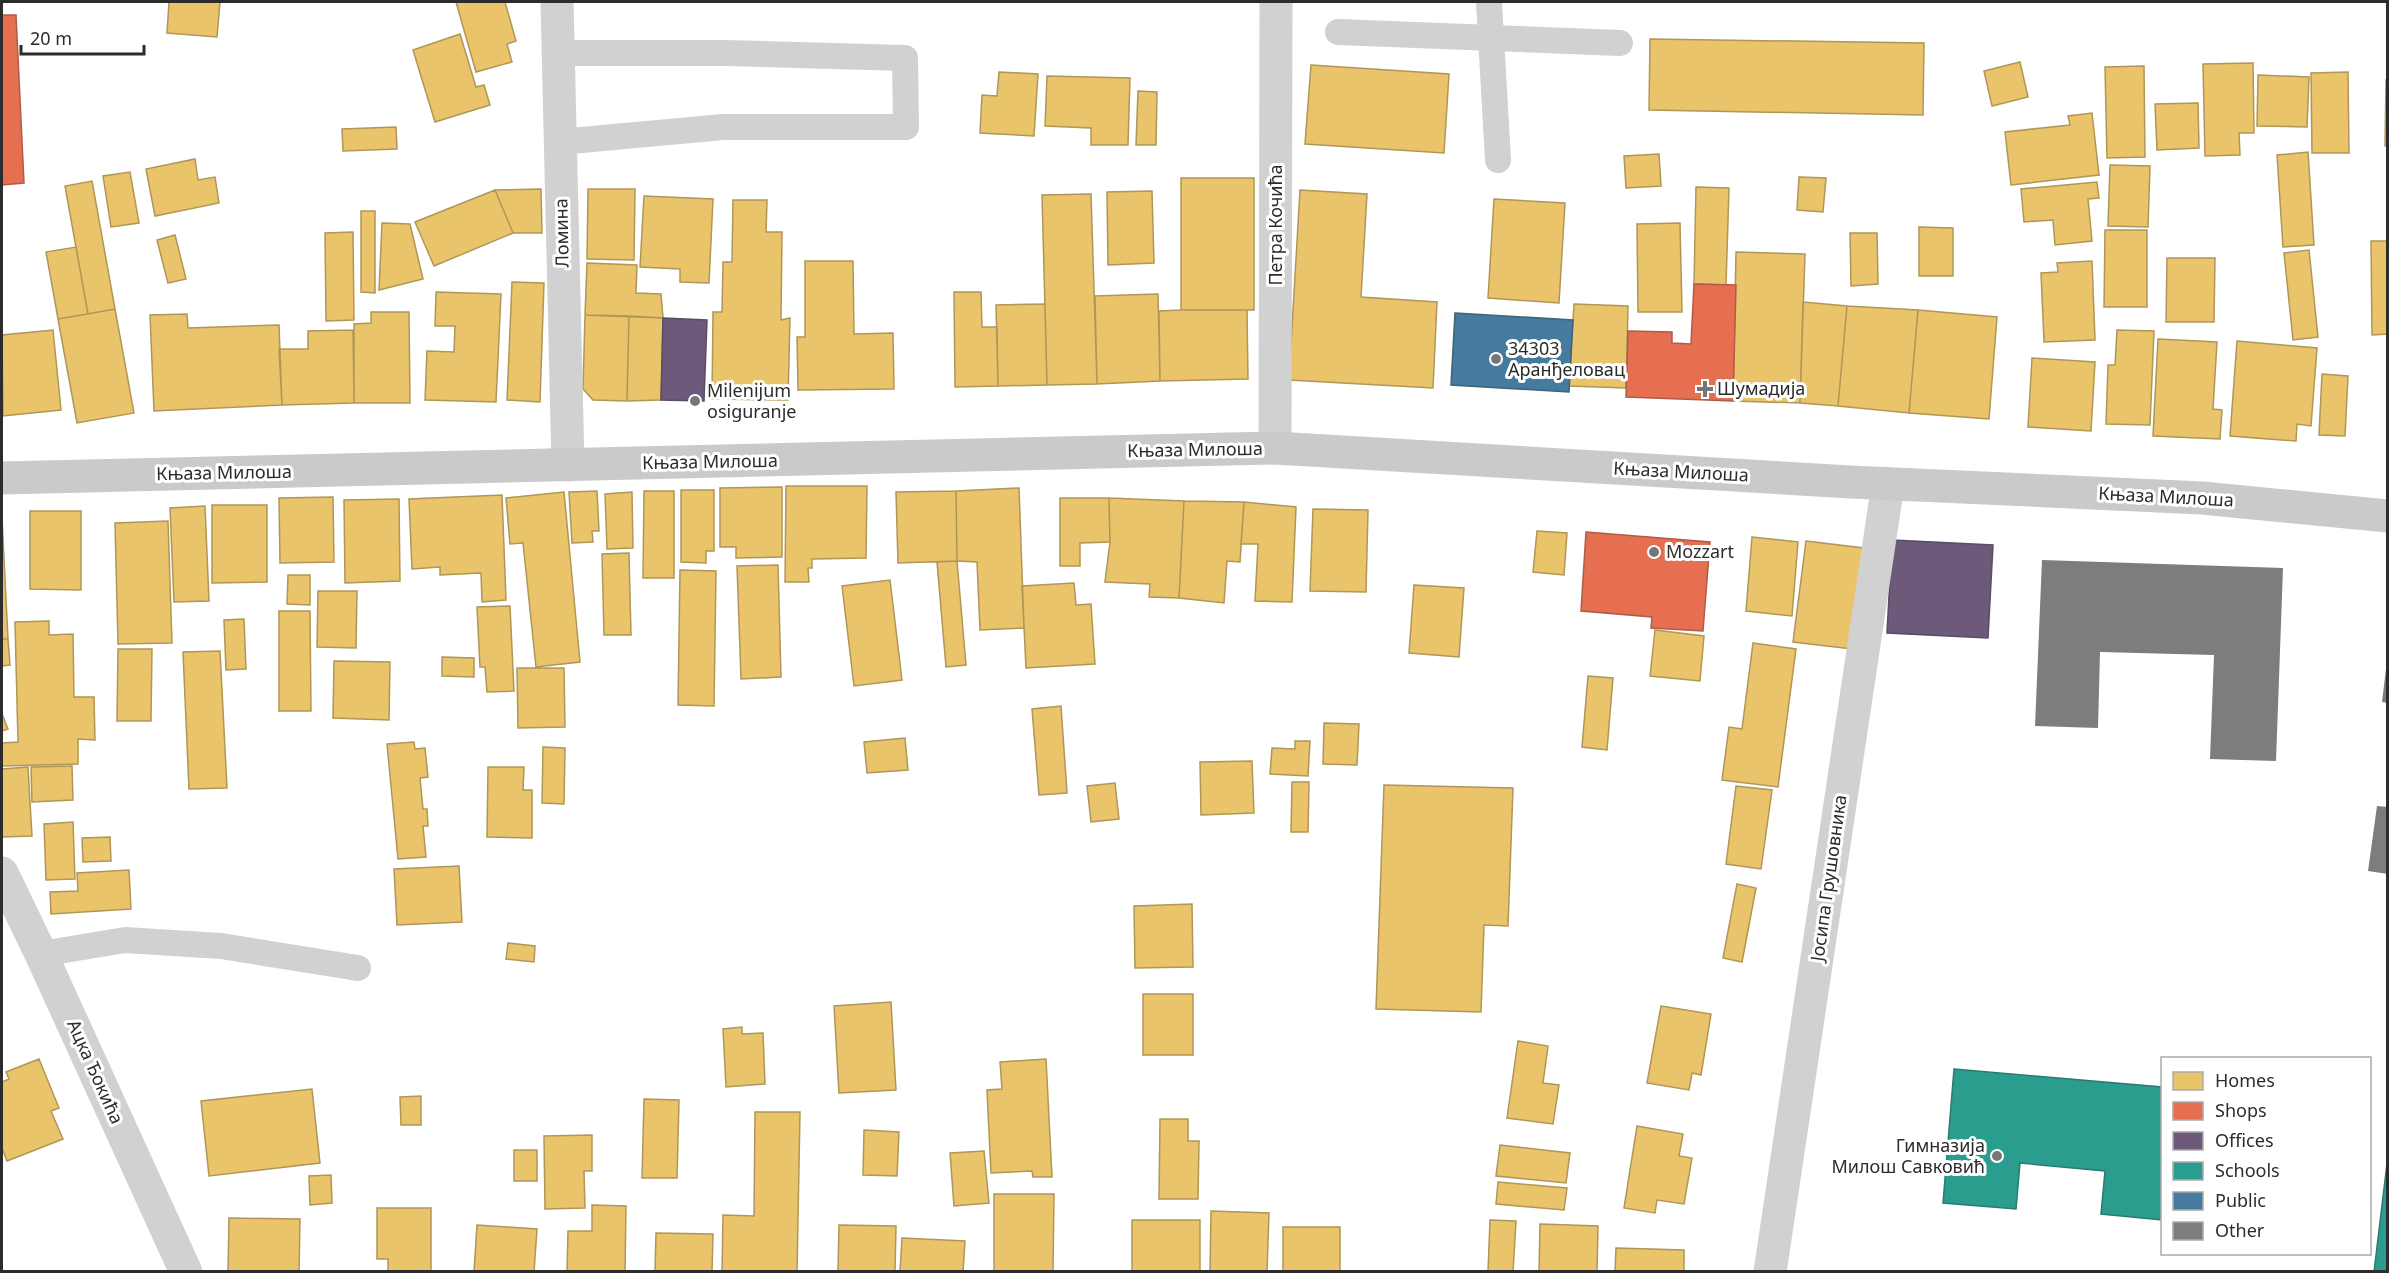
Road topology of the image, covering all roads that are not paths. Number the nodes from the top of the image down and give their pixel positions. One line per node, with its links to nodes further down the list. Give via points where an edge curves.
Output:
1 (557, 2): 7 (street, Ломина)
2 (1276, 2): 10 (street, Петра Кочића)
3 (1489, 2): 5 (lane)
4 (1338, 32): 5 (lane)
5 (1491, 38): 6 (lane); 9 (lane)
6 (1620, 43)
7 (558, 53): 8 (street, Ломина); 8 (lane, via 724,52 905,58 906,127 723,127)
8 (560, 142): 11 (street, Ломина)
9 (1498, 160)
10 (1275, 448): 11 (street, Књаза Милоша); 13 (street, Књаза Милоша)
11 (568, 465): 12 (street, Књаза Милоша)
12 (2, 478)
13 (1888, 484): 14 (street, Књаза Милоша, via 2202,498); 19 (street, Јосипа Грушовника)
14 (2388, 516)
15 (2, 873): 16 (street, Ацка Ђокића)
16 (41, 954): 17 (lane, via 125,939 221,946); 18 (street, Ацка Ђокића)
17 (358, 968)
18 (186, 1272)
19 (1770, 1272)

